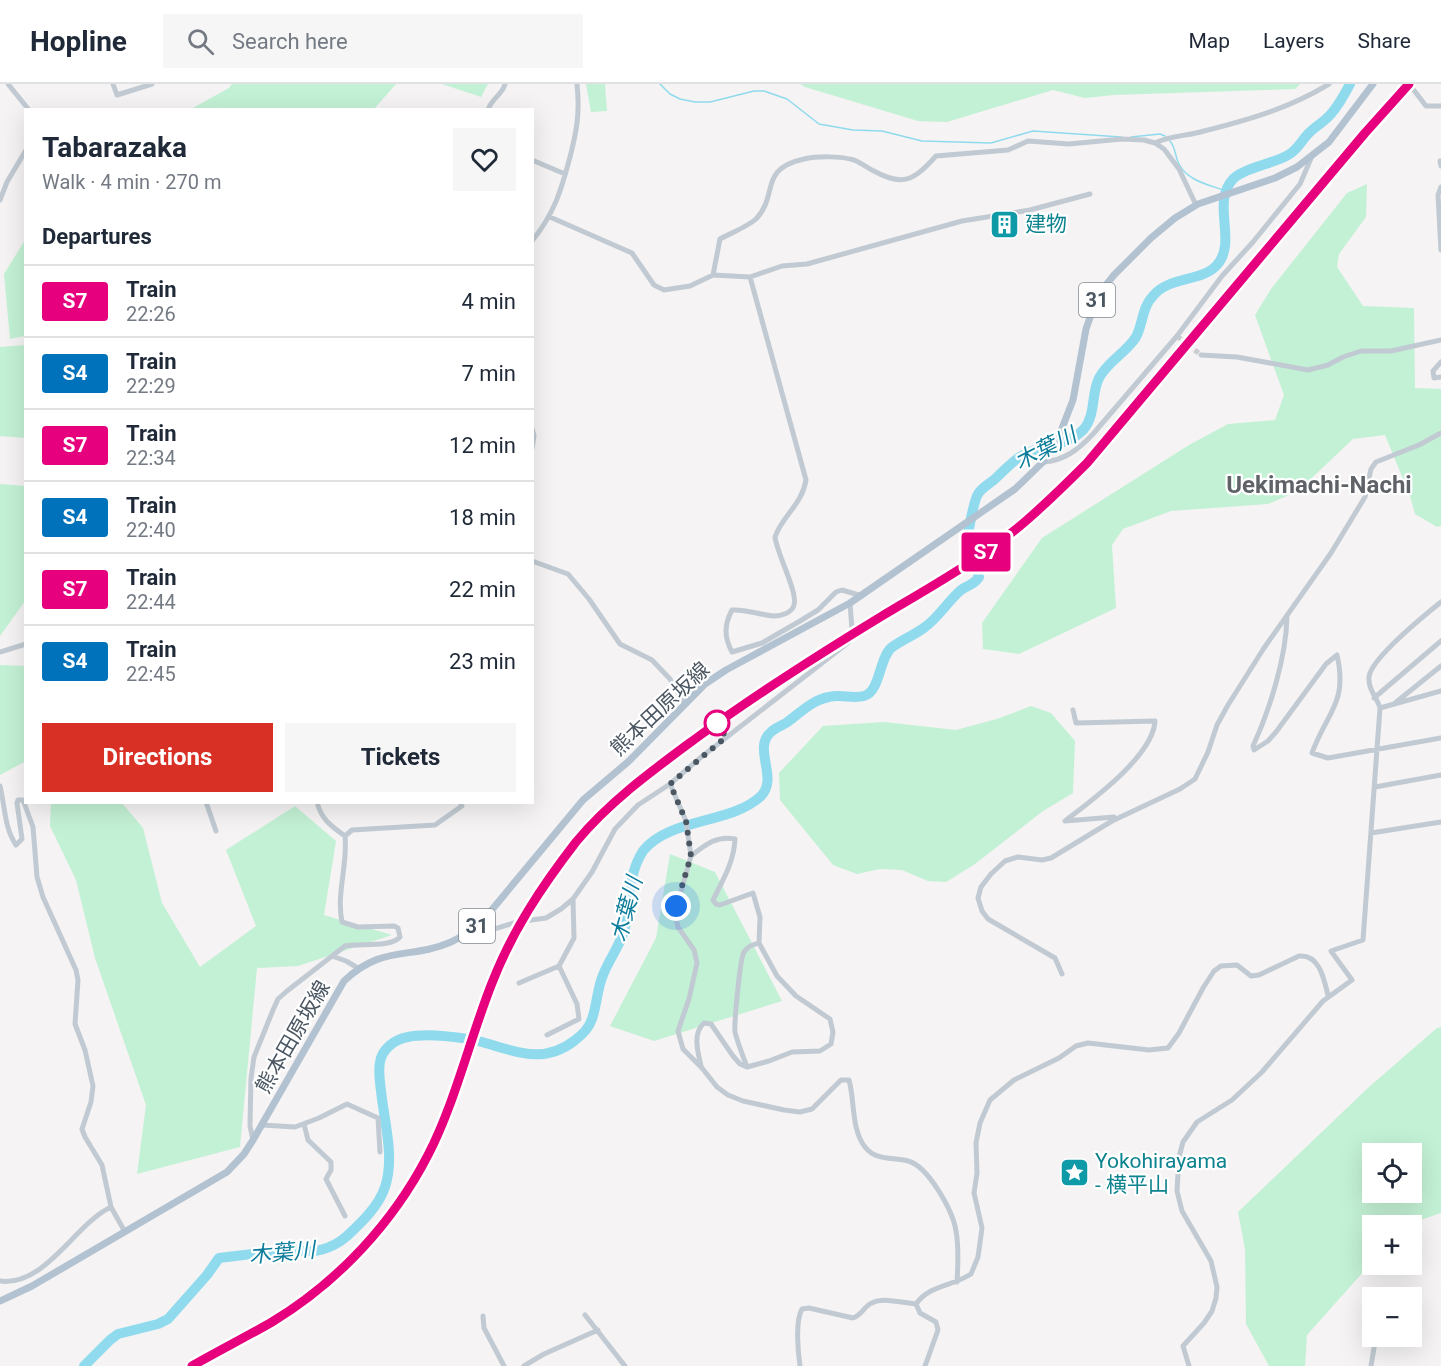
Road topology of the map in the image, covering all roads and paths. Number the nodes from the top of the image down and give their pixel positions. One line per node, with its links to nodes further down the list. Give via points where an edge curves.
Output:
1 (8, 84): 10 (street)
2 (113, 84): 3 (street, via 117,95)
3 (152, 84)
4 (505, 84): 11 (street)
5 (577, 84): 16 (street, via 578,128)
6 (1329, 84): 12 (street, via 1278,110)
7 (1373, 84): 14 (main road, 熊本田原坂線 / 31, via 1329,142)
8 (1413, 89): 9 (street, via 1426,106)
9 (1441, 106)
10 (27, 108)
11 (489, 108)
12 (1155, 142): 20 (street, via 1179,169); 24 (street, via 1028,141 1008,150 936,156 919,175 900,180 888,179 853,160 805,159 776,172 766,202 755,219 720,239)
13 (24, 153): 19 (street)
14 (1312, 156): 20 (main road, 熊本田原坂線 / 31, via 1275,178); 31 (street, via 1300,184 1093,434 1078,450)
15 (534, 161): 16 (street)
16 (566, 174): 21 (street)
17 (1441, 187): 23 (street)
18 (1090, 194): 25 (street, via 1030,210 962,221)
19 (0, 200)
20 (1196, 205): 31 (main road, 熊本田原坂線 / 31, via 1151,238 1102,290 1086,329 1073,400 1061,433)
21 (550, 217): 22 (street); 24 (street, via 632,253 660,289 690,286)
22 (534, 238)
23 (1441, 250)
24 (713, 275): 25 (street)
25 (750, 277): 33 (street, via 806,480 798,504 775,537 795,605 776,616 732,610 725,636 732,652 762,643 818,610 836,592)
26 (1441, 340): 27 (street, via 1391,351 1361,351 1308,370 1275,362)
27 (1201, 355)
28 (1441, 362): 29 (street, via 1433,371 1434,378)
29 (1441, 377)
30 (1441, 433): 36 (street, via 1376,462 1365,497)
31 (1043, 462): 33 (main road, 熊本田原坂線 / 31, via 1015,489)
32 (534, 562): 43 (street, via 568,574 620,644 652,660)
33 (862, 596): 35 (main road, 熊本田原坂線 / 31)
34 (1441, 602): 42 (street, via 1370,670)
35 (850, 603): 43 (main road, 熊本田原坂線 / 31, via 726,670); 50 (street, via 849,642)
36 (1287, 615): 48 (street, via 1273,693 1254,750 1276,732 1336,655 1340,671 1337,704 1312,753 1328,758); 58 (street, via 1228,705 1195,779)
37 (1441, 641): 42 (street)
38 (24, 645): 39 (street)
39 (0, 652)
40 (1441, 666): 44 (street)
41 (1441, 692): 44 (street)
42 (1374, 698): 45 (street)
43 (685, 704): 65 (main road, 熊本田原坂線 / 31, via 636,755 582,800 485,918)
44 (1394, 704): 45 (street)
45 (1380, 708): 48 (street)
46 (1072, 710): 58 (street, via 1076,723 1155,721 1152,737 1130,764 1065,821)
47 (1441, 738): 48 (street)
48 (1377, 748): 52 (street)
49 (1441, 775): 52 (street)
50 (670, 784): 63 (street, via 686,821); 64 (street, via 649,796 619,824)
51 (0, 786): 53 (street, via 16,845 22,839 17,803)
52 (1375, 787): 61 (street)
53 (24, 802)
54 (25, 804): 80 (street, via 33,827 43,897 76,970 75,1024 93,1086 82,1129 102,1165)
55 (207, 804): 60 (street)
56 (318, 804): 62 (street, via 320,814)
57 (461, 804): 62 (street, via 435,825 352,830)
58 (1122, 816): 70 (street, via 1051,858 1010,859 981,887 978,898 988,919 1055,958)
59 (1441, 822): 61 (street)
60 (216, 831)
61 (1371, 833): 72 (street, via 1363,940 1331,951 1352,980)
62 (345, 836): 67 (street, via 342,922 358,927 394,926 400,937 388,943 345,946)
63 (691, 856): 66 (street, via 716,839 735,839 730,866 713,900 720,905 753,893 760,917); 75 (street, via 675,913 697,963 678,1031 683,1049)
64 (573, 899): 65 (street, via 546,918 517,921); 68 (street, via 574,938)
65 (450, 942): 69 (main road, 熊本田原坂線 / 31, via 388,955)
66 (759, 943): 74 (street, via 750,945 743,953 740,967 735,1024); 74 (street, via 783,985 830,1019 833,1032 831,1044 820,1051 792,1052)
67 (332, 956): 69 (street); 78 (street, via 278,999 273,1010 254,1056 250,1126)
68 (559, 966): 71 (street); 73 (street, via 577,1004 579,1018)
69 (358, 968): 77 (main road, 熊本田原坂線 / 31, via 334,997)
70 (1062, 974)
71 (519, 983)
72 (1328, 995): 84 (street, via 1321,970 1305,956 1251,976 1237,964 1221,966 1214,971 1167,1048 1149,1050 1088,1043 1003,1087 985,1110 976,1143 974,1193 982,1228 978,1257 971,1274); 96 (street, via 1262,1072 1232,1100 1197,1122 1183,1142 1177,1191 1182,1211 1212,1262 1217,1281 1212,1311 1183,1346)
73 (547, 1035)
74 (747, 1067): 75 (street, via 733,1056 711,1024 704,1023 697,1036)
75 (702, 1068): 84 (street, via 728,1095 800,1112 813,1109 841,1080 849,1080 863,1144 878,1157 919,1166 940,1194 956,1231)
76 (304, 1124): 77 (street); 79 (street, via 347,1104 378,1118); 81 (street, via 308,1140 331,1162 326,1179)
77 (262, 1125): 78 (main road, 熊本田原坂線 / 31)
78 (253, 1140): 82 (main road, 熊本田原坂線 / 31, via 226,1172)
79 (380, 1152)
80 (111, 1207): 82 (street); 83 (street, via 32,1273 16,1282)
81 (345, 1216)
82 (125, 1232): 85 (main road, 熊本田原坂線 / 31)
83 (0, 1281)
84 (957, 1282): 86 (street, via 934,1289)
85 (0, 1301)
86 (916, 1304): 94 (street, via 879,1301 854,1318 802,1309); 95 (street, via 920,1313 936,1322 938,1330)
87 (585, 1315): 89 (street)
88 (483, 1316): 91 (street, via 484,1328)
89 (598, 1330): 92 (street); 93 (street)
90 (1374, 1347): 97 (street)
91 (504, 1366)
92 (524, 1366)
93 (625, 1366)
94 (800, 1366)
95 (925, 1366)
96 (1189, 1366)
97 (1371, 1366)

